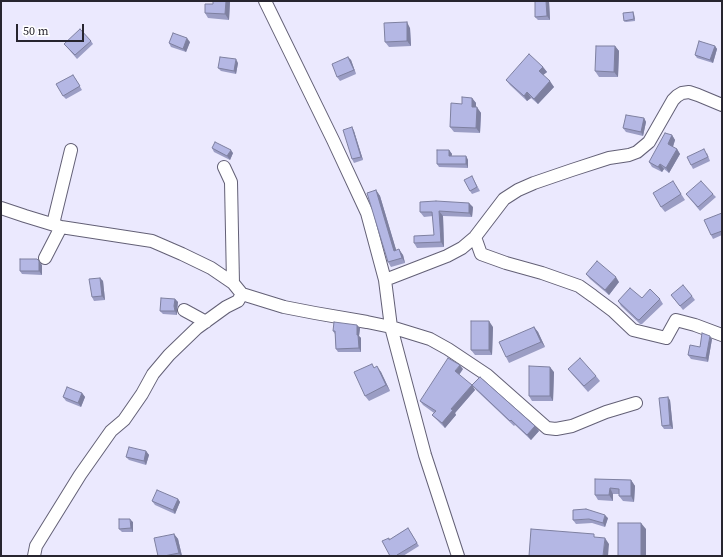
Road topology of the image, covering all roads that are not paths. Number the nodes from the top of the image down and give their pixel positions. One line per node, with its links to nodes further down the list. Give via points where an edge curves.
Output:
1 (265, 1): 9 (street, via 367,214)
2 (722, 105): 7 (street, via 698,94 682,93 673,100 649,142 637,152 629,156 609,158 518,190 504,199)
3 (71, 150): 6 (street)
4 (224, 167): 10 (street, via 231,182)
5 (1, 208): 6 (street)
6 (57, 225): 8 (street); 10 (street, via 152,241 211,268)
7 (475, 237): 9 (street, via 462,248 446,256); 15 (street, via 481,254 579,286 613,311 632,330 666,338 676,320)
8 (45, 258)
9 (385, 280): 14 (street)
10 (233, 283): 11 (street)
11 (242, 294): 13 (street, via 238,301); 14 (street, via 284,307)
12 (184, 310): 13 (street)
13 (206, 322): 17 (street, via 169,355 153,374 124,420 111,430 36,546)
14 (391, 327): 16 (street, via 430,339 464,359 487,374 547,428 572,426); 18 (street, via 425,455)
15 (722, 336)
16 (636, 403)
17 (34, 556)
18 (458, 556)

